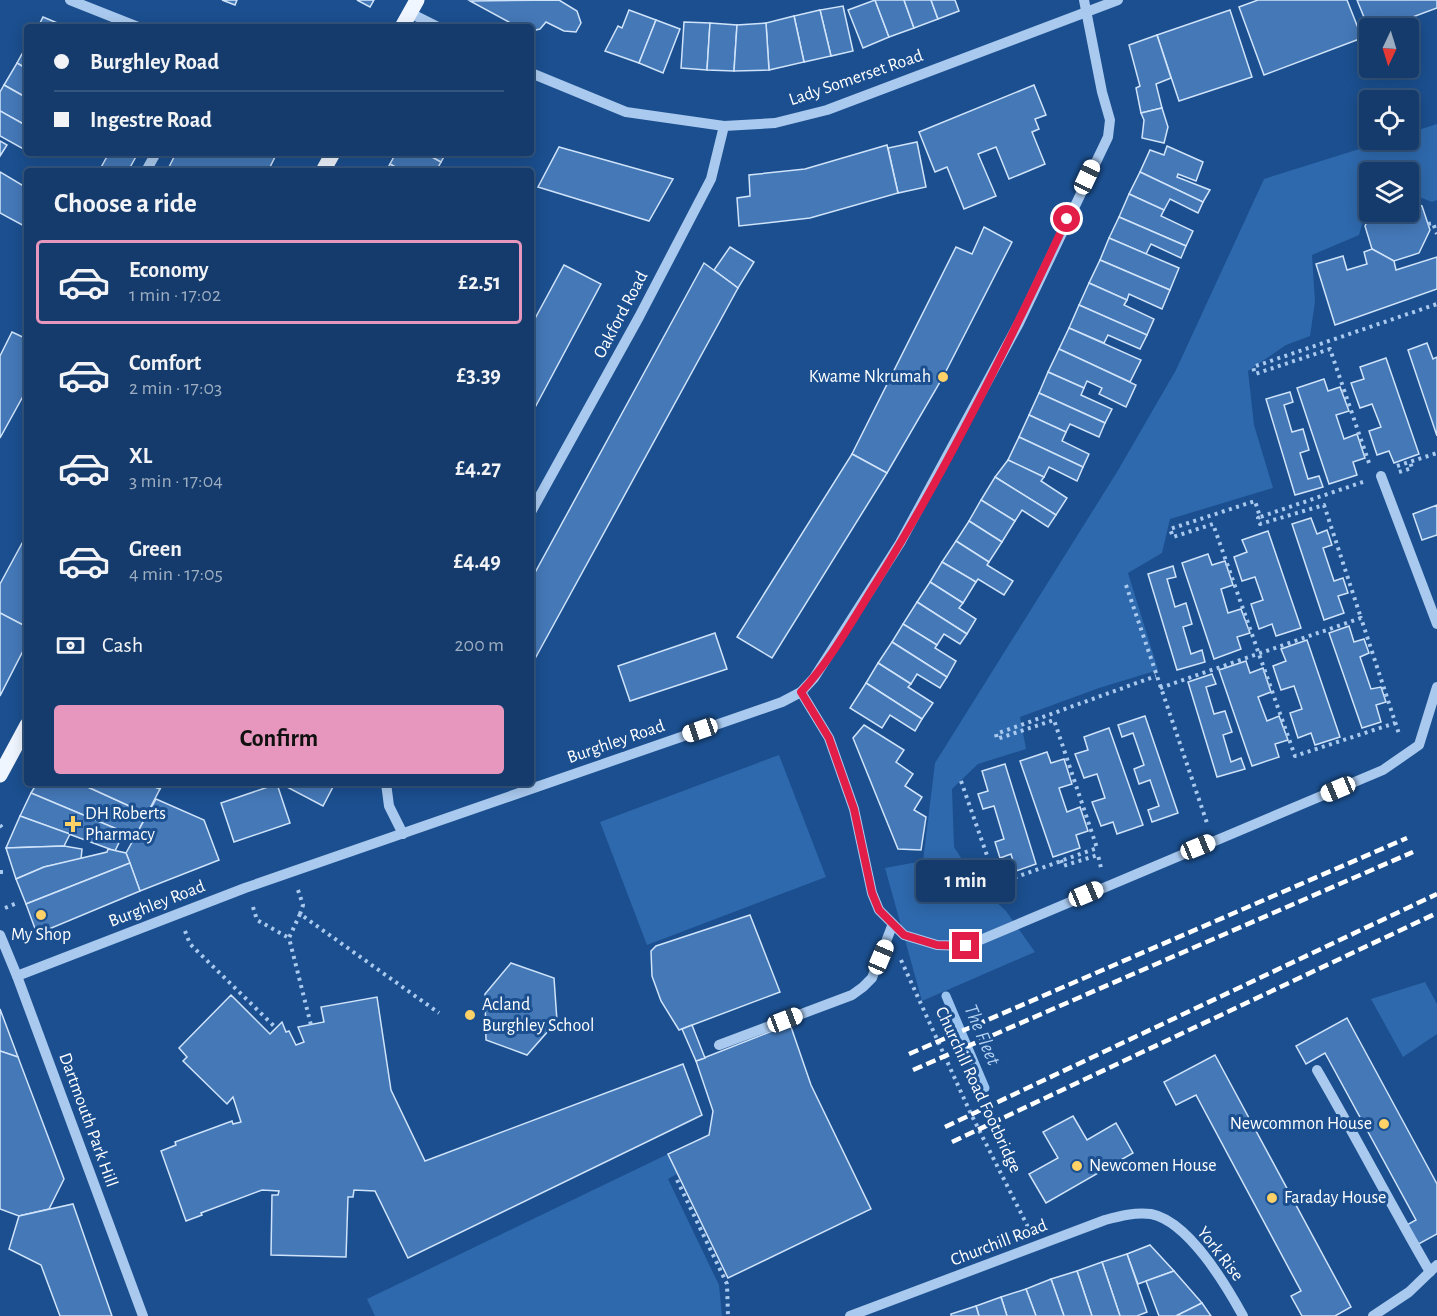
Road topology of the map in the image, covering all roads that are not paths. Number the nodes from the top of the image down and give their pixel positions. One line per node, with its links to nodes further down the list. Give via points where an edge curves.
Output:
1 (70, 0): 6 (street)
2 (1084, 0): 5 (street, Burghley Road)
3 (1118, 0): 5 (street, Lady Somerset Road)
4 (414, 6): 7 (main road); 8 (street)
5 (1086, 12): 10 (street, Lady Somerset Road, via 827,110 776,123); 15 (street, Burghley Road, via 1110,120 1108,137 1019,323 927,497 852,621)
6 (131, 24)
7 (404, 24)
8 (435, 24)
9 (534, 74): 10 (street, Lady Somerset Road, via 626,112)
10 (723, 126): 12 (street, Oakford Road, via 711,179)
11 (1377, 475): 13 (street)
12 (534, 507)
13 (1437, 624)
14 (1437, 687): 20 (street, via 1419,745 1383,770 966,946 937,945)
15 (801, 692): 19 (street, Burghley Road, via 782,702); 20 (street, via 829,738 854,809 872,893)
16 (24, 731): 17 (main road)
17 (0, 776)
18 (386, 786): 19 (street, via 389,806)
19 (403, 834): 22 (street, Burghley Road, via 245,888)
20 (891, 931): 23 (street, via 872,978 852,995)
21 (0, 935): 22 (street, Dartmouth Park Hill)
22 (17, 976): 27 (street, Dartmouth Park Hill)
23 (719, 1045)
24 (1317, 1070): 26 (street, via 1400,1223)
25 (1163, 1218): 28 (street, Churchill Road, via 1142,1214 1105,1221); 29 (street, York Rise, via 1199,1250)
26 (1433, 1268): 30 (street, via 1410,1292)
27 (143, 1316)
28 (849, 1316)
29 (1243, 1316)
30 (1373, 1316)

